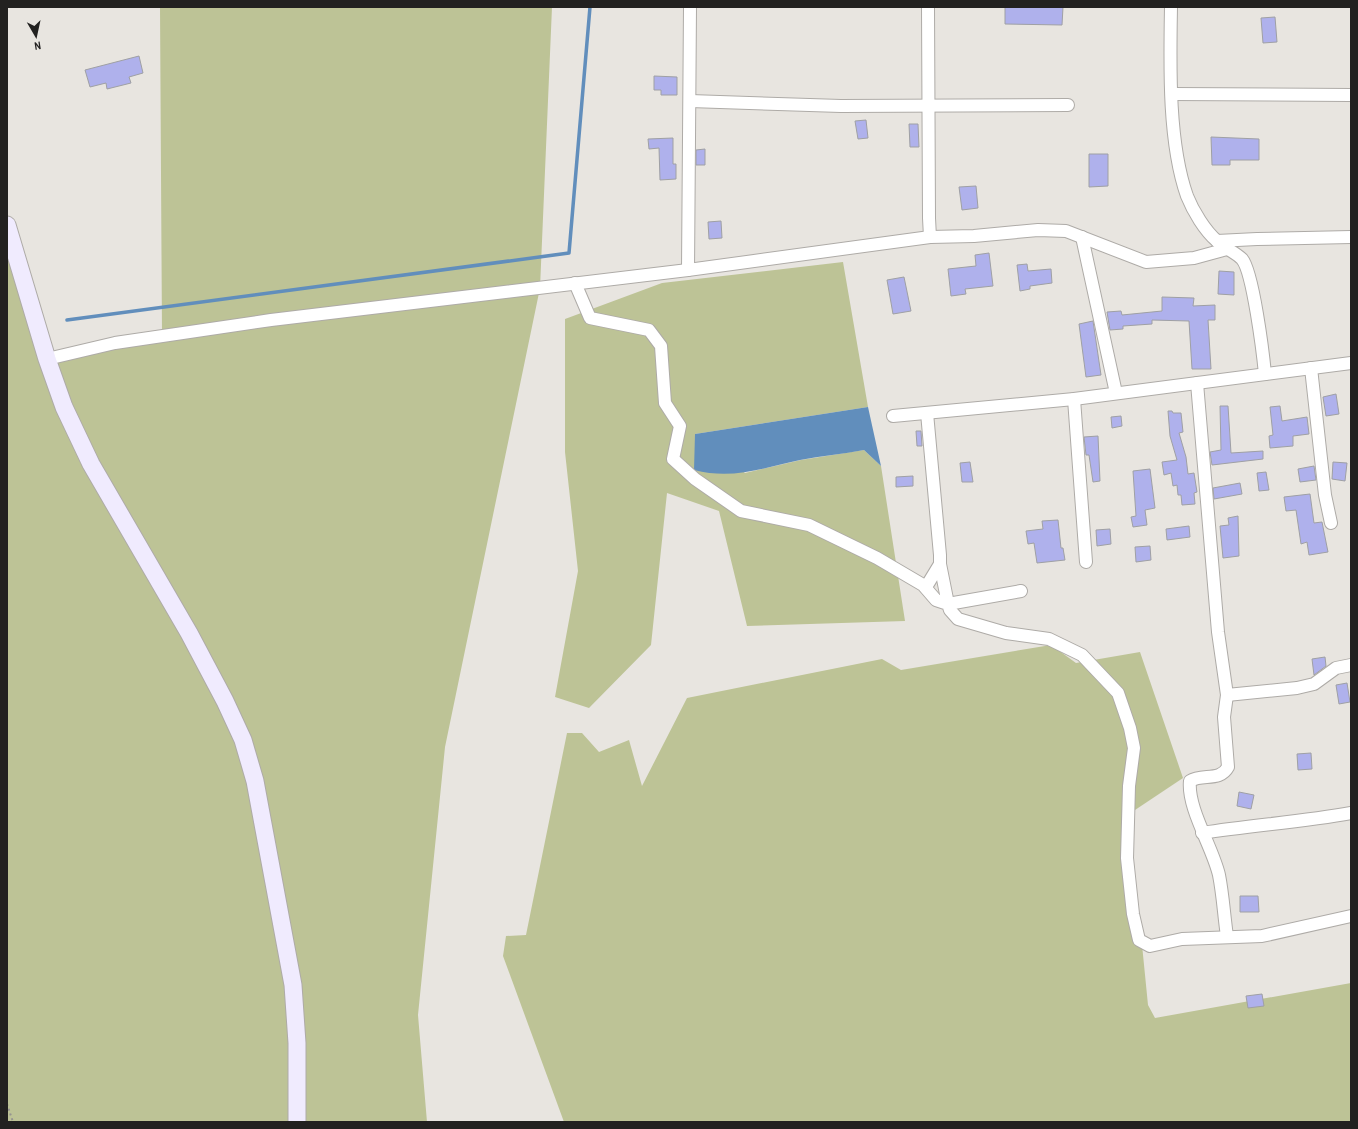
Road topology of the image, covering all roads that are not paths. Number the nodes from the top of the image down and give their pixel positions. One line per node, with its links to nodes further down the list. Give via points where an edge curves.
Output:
1 (690, 7): 6 (street)
2 (928, 7): 7 (street)
3 (1171, 7): 4 (street)
4 (1172, 94): 5 (street); 13 (street, via 1174,131 1188,197 1204,227)
5 (1351, 95)
6 (690, 101): 7 (street, via 841,106); 15 (street)
7 (929, 105): 8 (street); 10 (street)
8 (1068, 105)
9 (7, 225): 17 (main road)
10 (930, 237): 11 (street, via 1038,230 1066,230); 15 (street)
11 (1082, 237): 14 (street, via 1146,262 1194,258); 22 (street)
12 (1351, 237): 13 (street)
13 (1217, 241): 14 (street)
14 (1227, 248): 20 (street, via 1242,259 1248,271)
15 (688, 270): 16 (street)
16 (575, 283): 17 (street, via 256,322 115,343); 29 (street, via 590,318 649,330 661,346 665,403 680,426 673,459 695,479 741,512 809,525 877,558)
17 (48, 359): 38 (main road, via 64,407 91,464 189,633 243,740 255,781 293,985 297,1043)
18 (1351, 363): 19 (street)
19 (1311, 368): 20 (street); 26 (street, via 1325,495)
20 (1265, 374): 21 (street)
21 (1197, 383): 22 (street); 33 (street, via 1218,632)
22 (1116, 393): 23 (street)
23 (1074, 399): 24 (street); 27 (street)
24 (927, 413): 25 (street); 28 (street)
25 (893, 416)
26 (1331, 523)
27 (1086, 562)
28 (940, 564): 29 (street); 31 (street)
29 (926, 587): 31 (street, via 936,600)
30 (1021, 591): 31 (street)
31 (948, 604): 37 (street, via 958,619 1006,633 1049,639 1082,655 1118,693 1134,748 1129,786 1127,858 1133,914 1139,940 1150,946 1182,939)
32 (1351, 665): 33 (street, via 1336,668 1314,684)
33 (1227, 695): 35 (street, via 1224,717 1228,767 1225,773 1218,776 1195,778 1190,781 1189,789)
34 (1351, 813): 35 (street)
35 (1202, 833): 37 (street, via 1219,875)
36 (1351, 916): 37 (street, via 1262,936)
37 (1227, 936)
38 (297, 1122)

